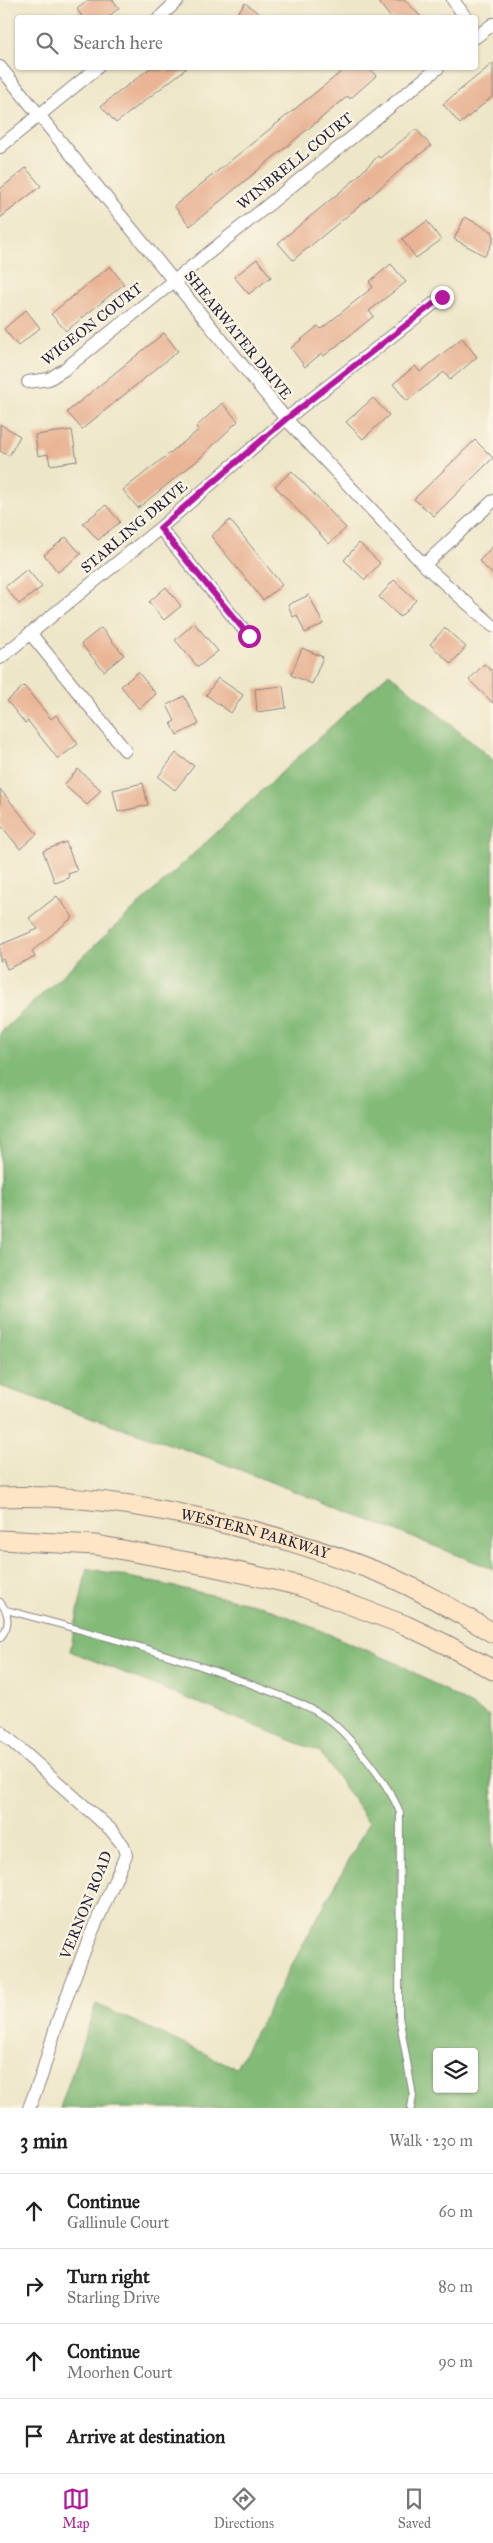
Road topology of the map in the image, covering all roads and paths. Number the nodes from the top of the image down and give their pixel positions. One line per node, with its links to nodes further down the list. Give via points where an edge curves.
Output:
1 (178, 0): 3 (street)
2 (453, 0): 4 (street)
3 (162, 15)
4 (464, 15)
5 (493, 24): 6 (street)
6 (478, 35)
7 (0, 67): 10 (street, SHEARWATER DRIVE)
8 (95, 70): 10 (street)
9 (436, 70): 12 (street, WINBRELL COURT)
10 (39, 116): 11 (street); 12 (street, SHEARWATER DRIVE)
11 (0, 147)
12 (173, 280): 14 (street, WIGEON COURT, via 65,369 49,379); 15 (street, SHEARWATER DRIVE)
13 (442, 297): 15 (street, STARLING DRIVE)
14 (28, 382)
15 (286, 419): 17 (street, STARLING DRIVE); 18 (street, SHEARWATER DRIVE)
16 (493, 501): 18 (street)
17 (160, 528): 20 (street, STARLING DRIVE); 21 (street)
18 (424, 565): 19 (street, SHEARWATER DRIVE)
19 (493, 626)
20 (30, 633): 22 (street, STARLING DRIVE); 23 (street)
21 (249, 636)
22 (0, 658)
23 (125, 750)
24 (0, 1498): 28 (main road, WESTERN PARKWAY, via 79,1499 158,1511 279,1536 384,1575 448,1606)
25 (0, 1540): 30 (main road, via 96,1545 297,1585 405,1625)
26 (0, 1602): 27 (lane)
27 (6, 1610): 29 (lane, via 8,1622); 33 (lane, via 212,1669 284,1697 328,1720 347,1736 395,1798 400,1813 399,2016 413,2096)
28 (493, 1633)
29 (0, 1638)
30 (493, 1670)
31 (0, 1731): 32 (street, VERNON ROAD, via 110,1829 124,1846 126,1854 88,1941)
32 (29, 2108)
33 (411, 2108)

